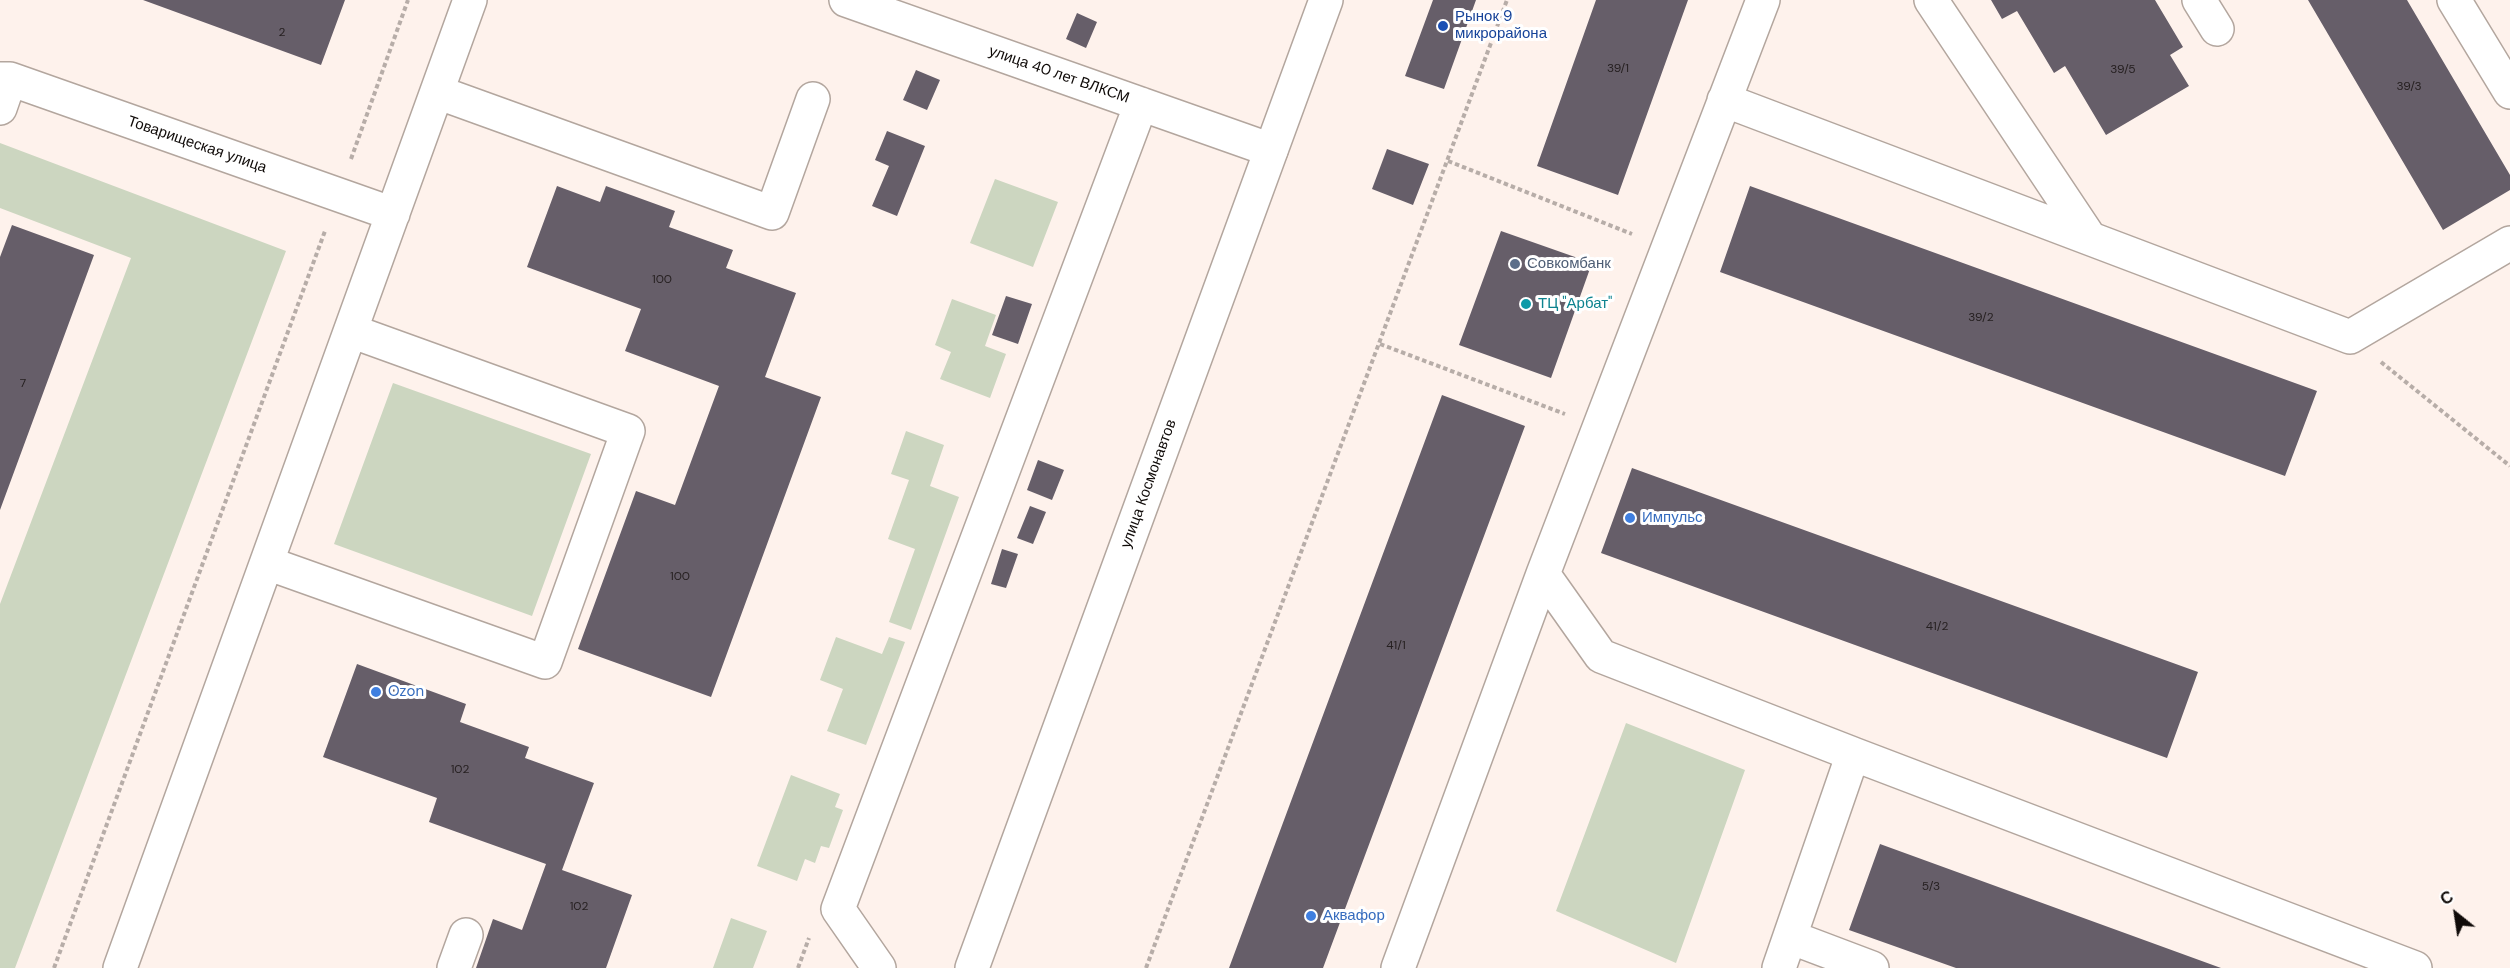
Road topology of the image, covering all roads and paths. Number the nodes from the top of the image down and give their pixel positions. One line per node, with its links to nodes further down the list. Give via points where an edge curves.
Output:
1 (408, 0): 19 (path)
2 (470, 0): 12 (street)
3 (846, 0): 16 (street, улица 40 лет ВЛКСМ)
4 (1326, 0): 17 (street, улица Космонавтов)
5 (1507, 0): 18 (path)
6 (1762, 0): 15 (street)
7 (1931, 0): 21 (street)
8 (2199, 0): 10 (street)
9 (2454, 0): 13 (street)
10 (2217, 28)
11 (3, 89): 19 (street, Товарищеская улица)
12 (437, 92): 14 (street, via 772,213); 20 (street)
13 (2510, 92)
14 (813, 99)
15 (1724, 100): 21 (street); 23 (street)
16 (1142, 104): 17 (street, улица 40 лет ВЛКСМ); 37 (street, via 838,909)
17 (1271, 150): 38 (street, улица Космонавтов)
18 (1448, 161): 23 (path); 26 (path)
19 (338, 195): 20 (street, Товарищеская улица); 34 (path)
20 (393, 214): 24 (street)
21 (2089, 237): 25 (street)
22 (2509, 245): 25 (street)
23 (1668, 248): 27 (street)
24 (351, 332): 29 (street); 29 (street, via 628,431 613,475 545,662)
25 (2350, 337): 28 (path)
26 (1380, 344): 27 (path); 39 (path)
27 (1599, 428): 30 (street)
28 (2510, 466)
29 (267, 563): 35 (street)
30 (1543, 574): 31 (street, via 1601,656); 40 (street)
31 (1853, 754): 33 (street); 43 (street)
32 (466, 935): 36 (street)
33 (1790, 937): 41 (street); 42 (street)
34 (54, 968)
35 (120, 968)
36 (454, 968)
37 (879, 968)
38 (972, 968)
39 (1146, 968)
40 (1398, 968)
41 (1779, 968)
42 (1872, 968)
43 (2415, 968)

